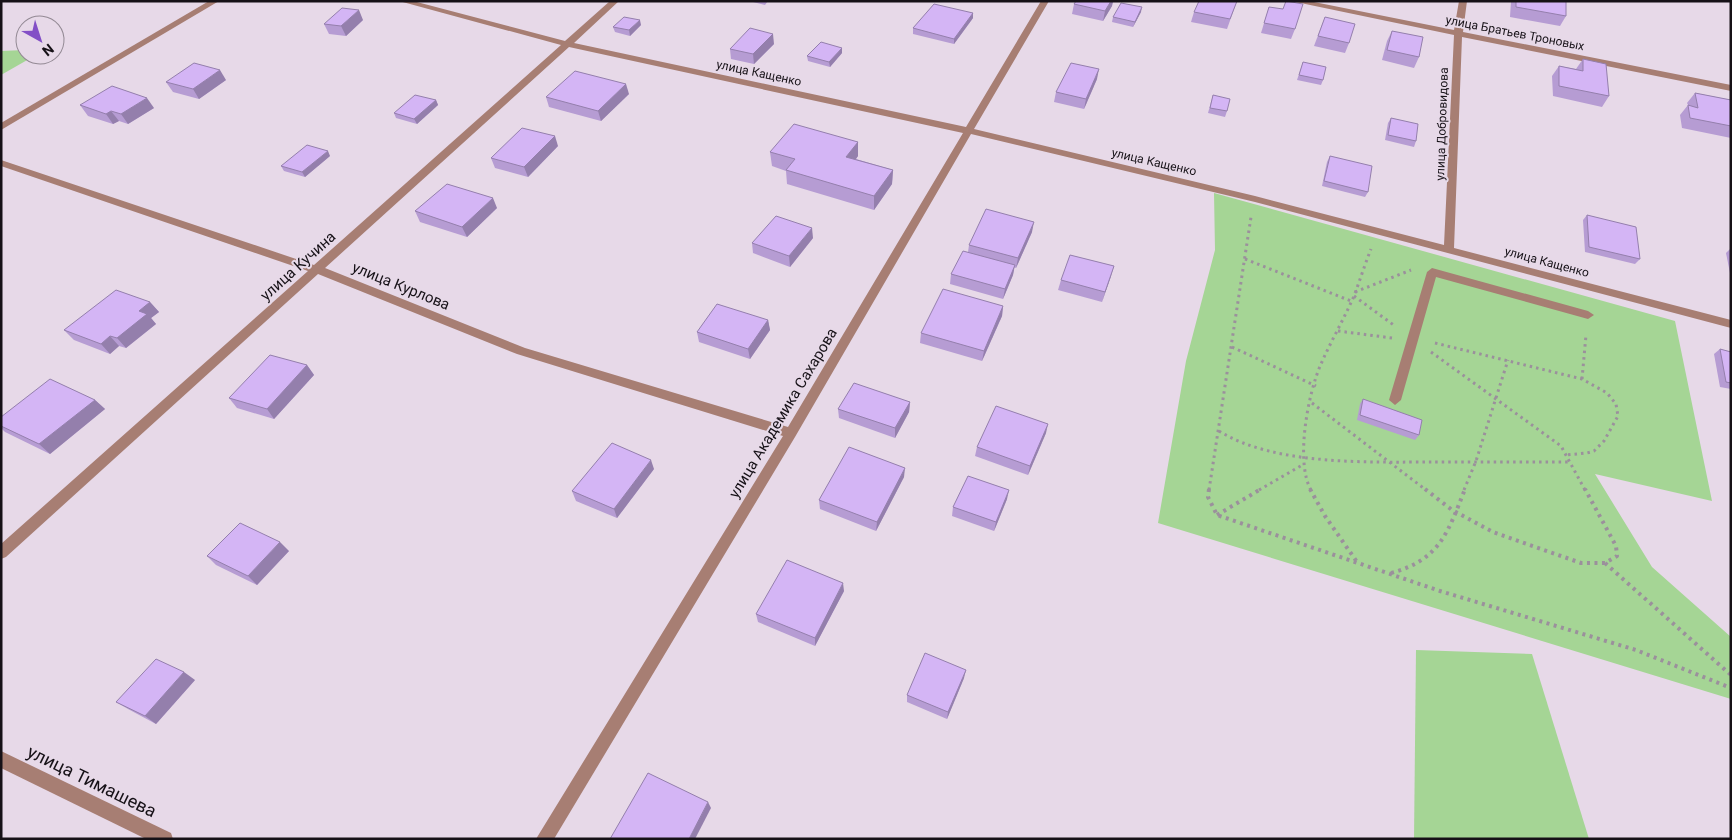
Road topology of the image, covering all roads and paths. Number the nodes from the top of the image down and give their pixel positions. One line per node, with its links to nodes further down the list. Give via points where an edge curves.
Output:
1 (215, 1): 10 (street)
2 (403, 1): 8 (street, улица Кащенко)
3 (616, 1): 8 (street, улица Кучина)
4 (1045, 1): 11 (street, улица Академика Сахарова)
5 (1295, 1): 7 (street, улица Братьев Троновых)
6 (1463, 1): 7 (street, улица Добровидова)
7 (1458, 34): 9 (street, улица Братьев Троновых); 15 (street, улица Добровидова)
8 (567, 44): 11 (street, улица Кащенко); 17 (street, улица Кучина)
9 (1731, 88)
10 (1, 127)
11 (969, 131): 13 (street, улица Кащенко); 34 (street, улица Академика Сахарова)
12 (1, 163): 17 (street, улица Курлова)
13 (1254, 199): 15 (street, улица Кащенко); 16 (path)
14 (1372, 246): 19 (path)
15 (1449, 249): 22 (street, улица Кащенко)
16 (1245, 260): 20 (path); 26 (path)
17 (318, 270): 34 (street, улица Курлова, via 521,351); 43 (street, улица Кучина)
18 (1432, 272): 19 (path, via 1410,270); 21 (street); 31 (street)
19 (1354, 294): 20 (path); 23 (path)
20 (1351, 301): 24 (path)
21 (1588, 316): 28 (path)
22 (1731, 324)
23 (1400, 330)
24 (1338, 331): 25 (path); 29 (path, via 1320,366)
25 (1397, 339)
26 (1232, 347): 29 (path); 33 (path)
27 (1508, 360): 28 (path); 30 (path); 30 (path, via 1433,343 1431,353)
28 (1582, 379): 35 (path, via 1607,393 1616,404 1618,416 1599,449 1592,454)
29 (1316, 386): 32 (path)
30 (1496, 398): 35 (path, via 1551,437); 37 (path)
31 (1394, 400)
32 (1312, 403): 36 (path, via 1306,423); 38 (path)
33 (1219, 431): 36 (path, via 1234,441 1283,455); 42 (path, via 1208,497)
34 (791, 433): 51 (street, улица Академика Сахарова)
35 (1566, 455): 39 (path)
36 (1304, 457): 38 (path); 40 (path)
37 (1476, 461): 38 (path); 39 (path); 41 (path)
38 (1387, 462): 41 (path)
39 (1570, 462): 45 (path, via 1616,546 1616,556)
40 (1304, 464): 42 (path); 44 (path, via 1307,482 1325,516)
41 (1457, 512): 45 (path, via 1493,532 1527,545 1581,563); 46 (path, via 1429,556 1410,568)
42 (1217, 515): 44 (path)
43 (1, 553)
44 (1357, 562): 46 (path)
45 (1605, 563): 47 (path)
46 (1391, 573): 48 (path, via 1694,671)
47 (1731, 675)
48 (1731, 688)
49 (1, 759): 50 (street, улица Тимашева)
50 (165, 839)
51 (544, 839)

